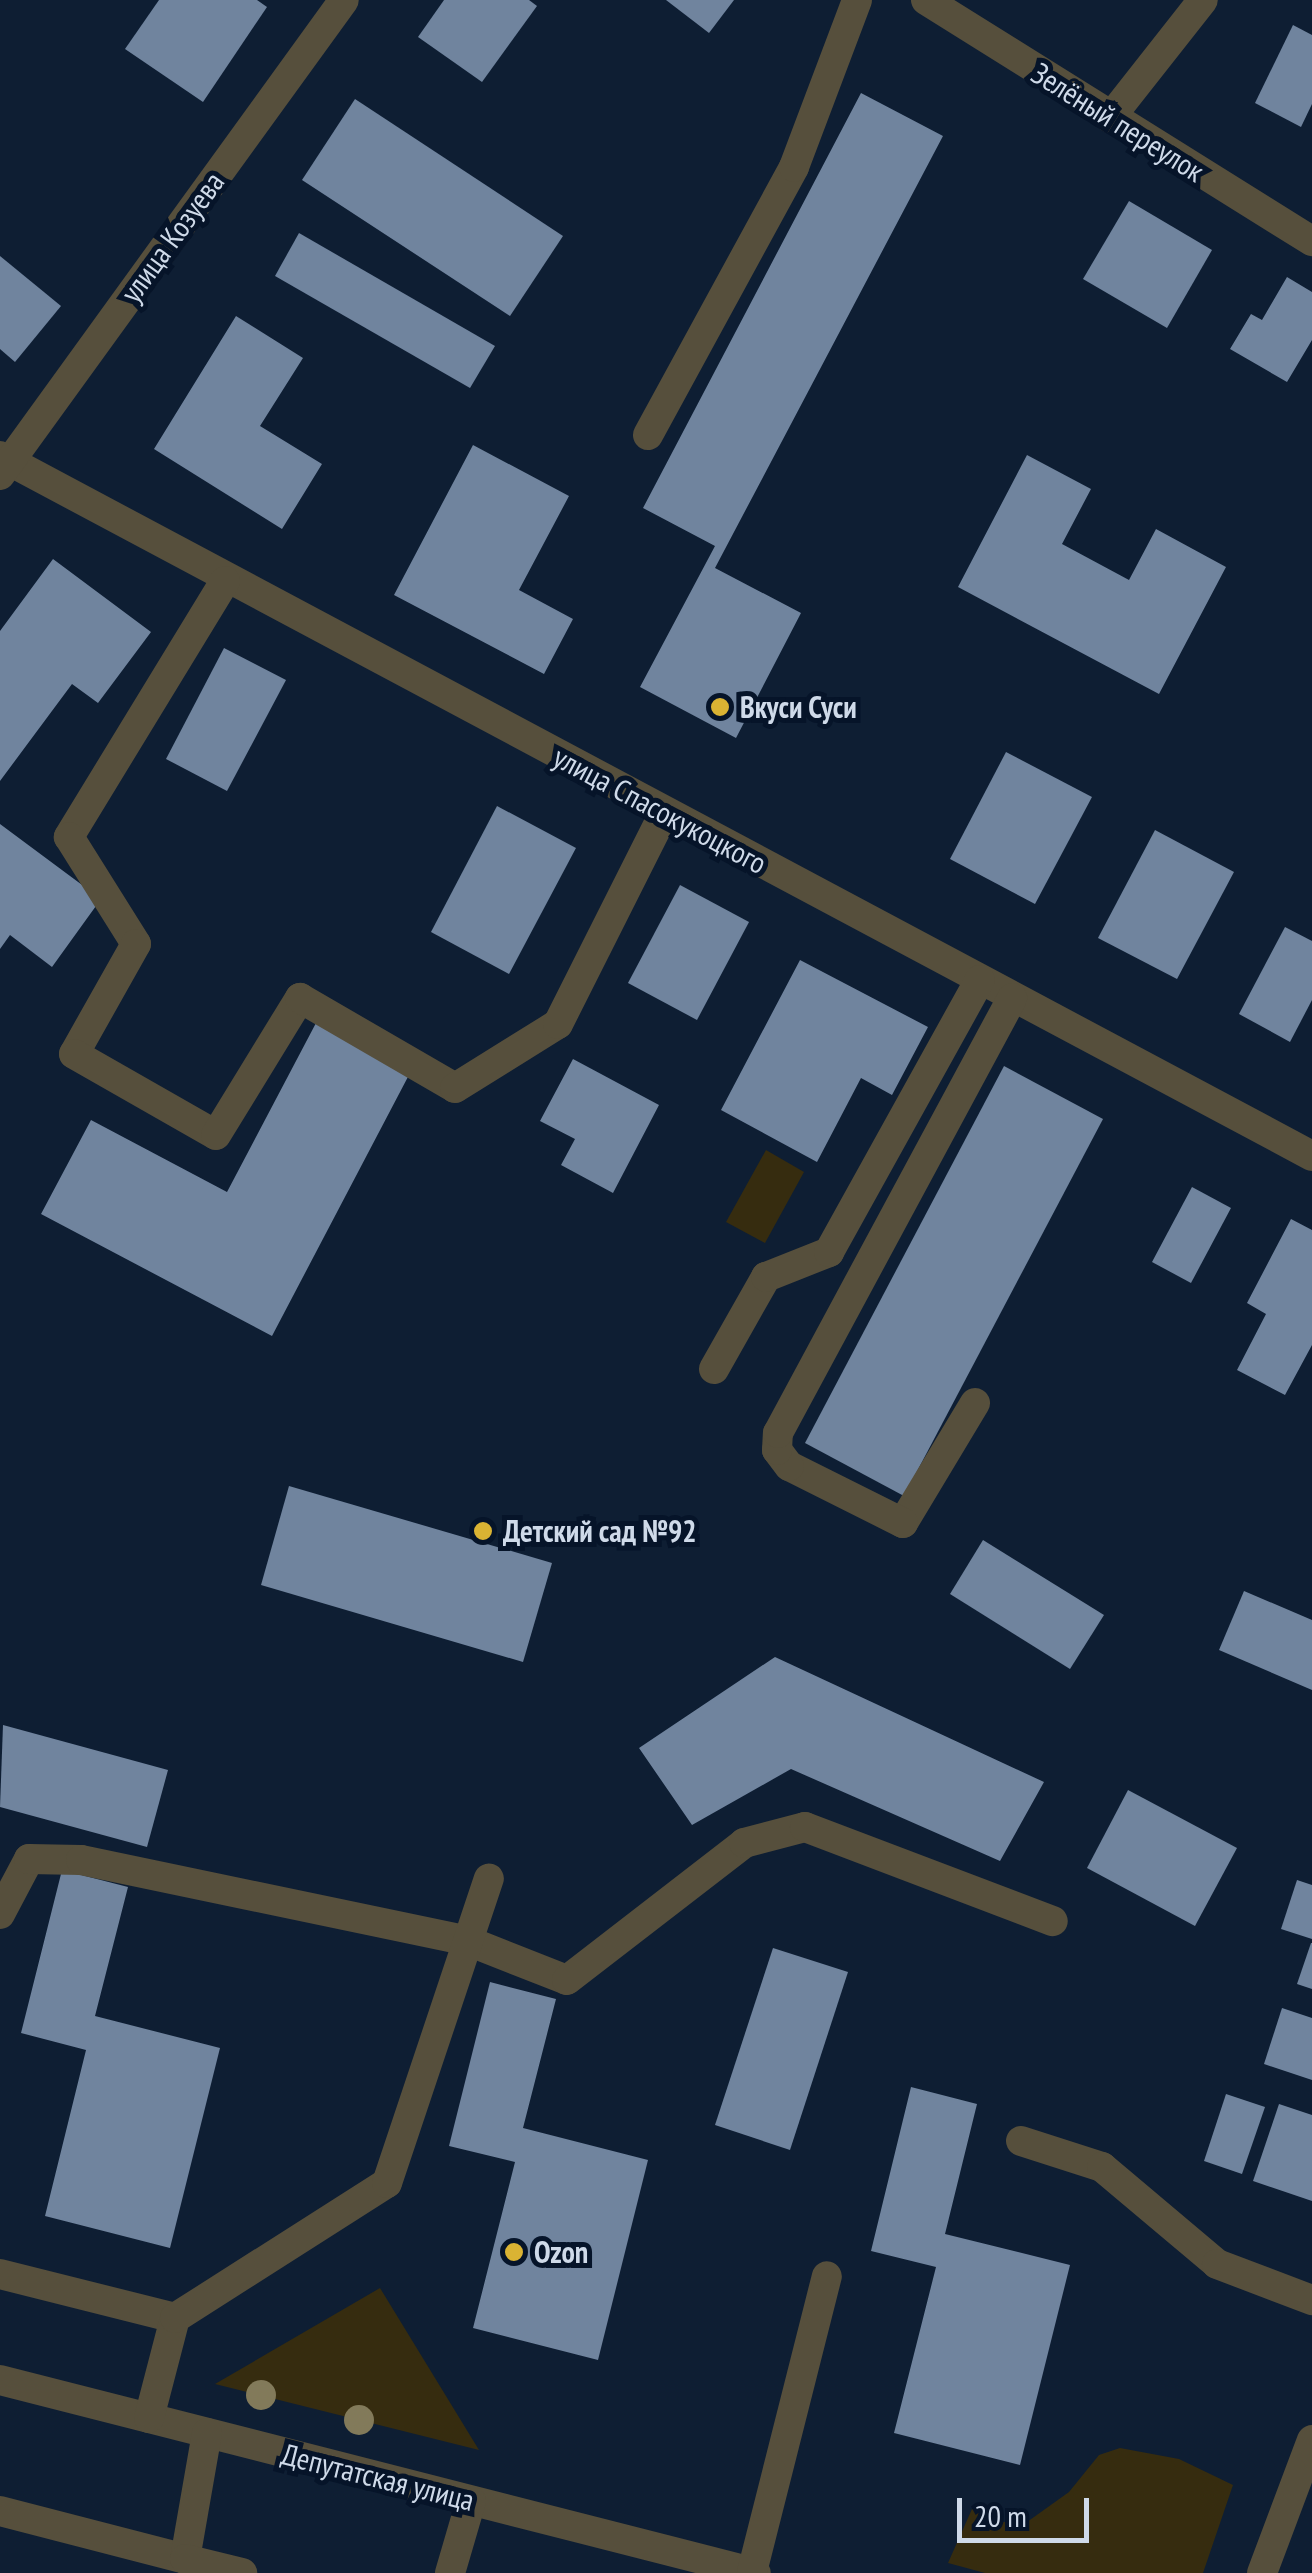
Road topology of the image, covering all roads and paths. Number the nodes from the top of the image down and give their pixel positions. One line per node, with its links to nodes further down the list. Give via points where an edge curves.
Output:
1 (344, 0): 8 (street, улица Козуева)
2 (856, 0): 7 (street, via 794,167)
3 (926, 0): 5 (street, Зелёный переулок)
4 (1203, 0): 5 (street)
5 (1110, 118): 6 (street, Зелёный переулок)
6 (1312, 240)
7 (648, 435)
8 (2, 465): 9 (street, улица Спасокукоцкого)
9 (226, 580): 10 (street, улица Спасокукоцкого); 10 (street, via 69,837 136,944 74,1054 216,1135 300,998 456,1088 558,1024)
10 (664, 813): 11 (street, улица Спасокукоцкого)
11 (980, 980): 12 (street, улица Спасокукоцкого); 14 (street, via 829,1252 766,1276)
12 (1012, 998): 13 (street, улица Спасокукоцкого); 15 (street, via 778,1434 777,1450 790,1466 903,1522)
13 (1312, 1156)
14 (714, 1369)
15 (974, 1403)
16 (490, 1879): 19 (street)
17 (0, 1914): 19 (street, via 28,1858 80,1860)
18 (1054, 1920): 19 (street, via 805,1827 744,1843 568,1980)
19 (468, 1941): 24 (street, via 388,2183)
20 (1022, 2140): 23 (street, via 1102,2167 1217,2264)
21 (0, 2274): 24 (street)
22 (827, 2276): 32 (street)
23 (1312, 2300)
24 (175, 2318): 26 (street)
25 (0, 2380): 26 (street, Депутатская улица)
26 (148, 2418): 27 (street, Депутатская улица)
27 (207, 2433): 29 (street, Депутатская улица); 31 (street)
28 (1312, 2440): 35 (street)
29 (472, 2500): 32 (street, Депутатская улица); 34 (street)
30 (0, 2511): 31 (street)
31 (185, 2559): 33 (street)
32 (754, 2572)
33 (242, 2573)
34 (450, 2573)
35 (1262, 2573)

